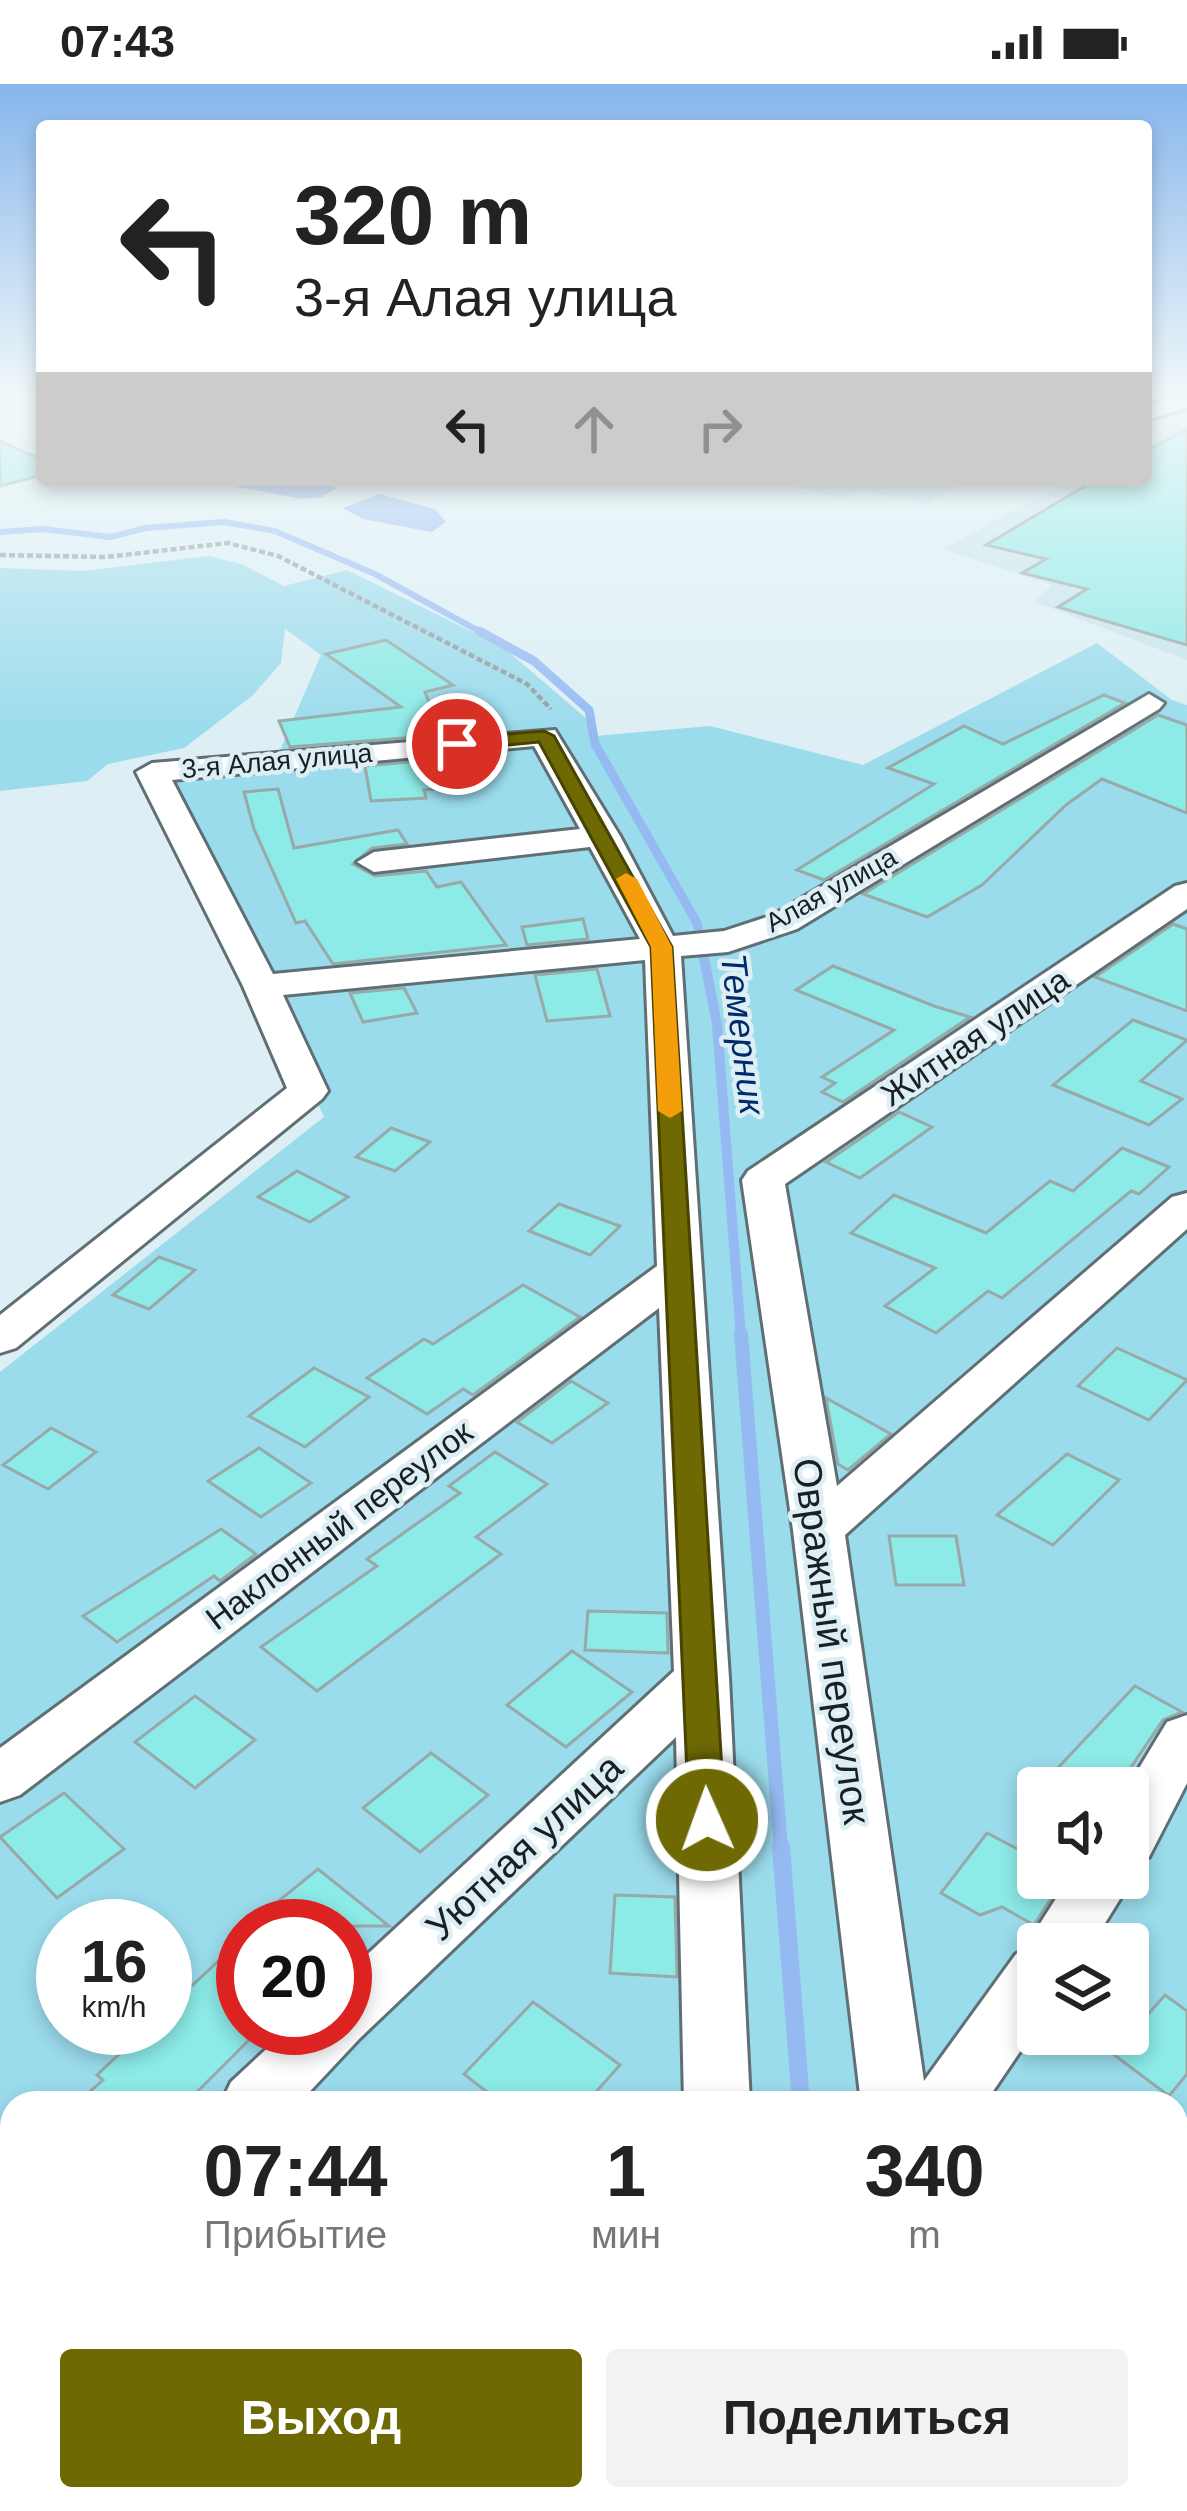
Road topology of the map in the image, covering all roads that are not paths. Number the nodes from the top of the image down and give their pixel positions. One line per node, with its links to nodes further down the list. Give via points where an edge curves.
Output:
1 (1150, 703): 5 (lane, Алая улица, via 785,922 728,940)
2 (604, 836): 3 (lane); 5 (lane); 6 (lane, 3-я Алая улица, via 544,736 152,772)
3 (374, 862)
4 (1187, 893): 7 (lane, Житная улица)
5 (662, 947): 6 (lane, Алая улица); 9 (lane)
6 (260, 986): 10 (lane, via 308,1091)
7 (763, 1180): 11 (lane, Овражный переулок)
8 (1187, 1206): 11 (lane)
9 (678, 1272): 12 (lane); 14 (lane, Наклонный переулок)
10 (1, 1337)
11 (819, 1530): 21 (lane, Овражный переулок)
12 (702, 1678): 16 (lane, Уютная улица); 20 (lane)
13 (1187, 1737): 15 (lane, via 1168,1759)
14 (0, 1779)
15 (1156, 1821)
16 (372, 1991)
17 (1017, 2003): 22 (lane)
18 (305, 2055): 19 (lane)
19 (267, 2091)
20 (717, 2091)
21 (892, 2091)
22 (955, 2091)

